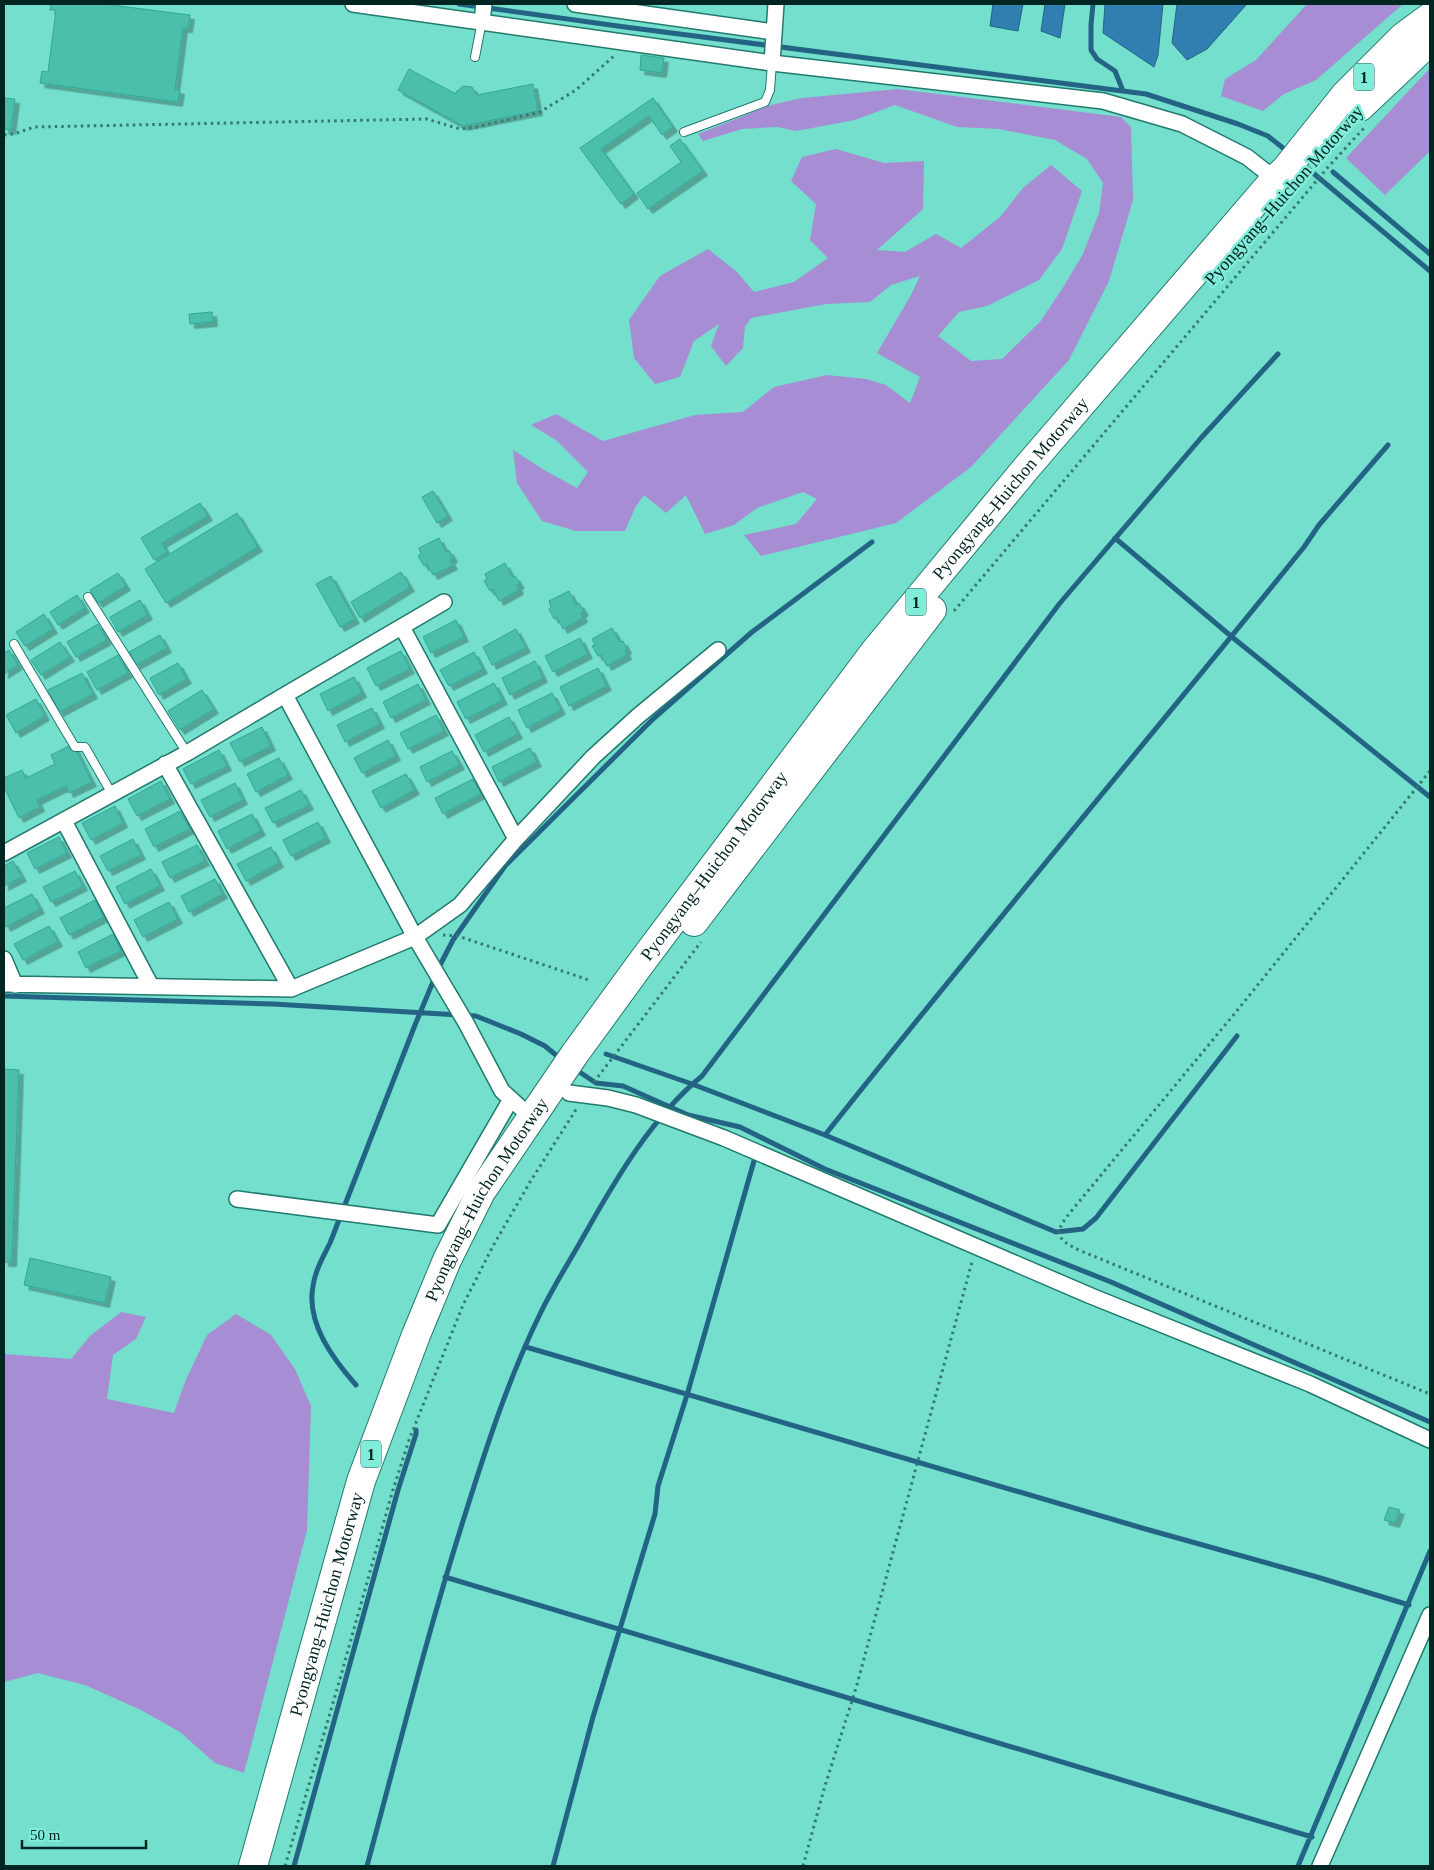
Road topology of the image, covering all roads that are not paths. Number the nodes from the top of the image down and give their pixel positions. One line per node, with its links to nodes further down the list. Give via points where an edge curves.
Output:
1 (353, 4): 6 (street)
2 (484, 4): 6 (street)
3 (575, 4): 7 (street)
4 (776, 4): 7 (street)
5 (1430, 17): 12 (highway, Pyongyang–Huichon Motorway / 1, via 1404,36 1345,95)
6 (482, 22): 9 (lane); 10 (street)
7 (774, 32): 10 (street)
8 (1430, 41): 12 (highway, Pyongyang–Huichon Motorway / 1, via 1364,101)
9 (475, 57)
10 (772, 63): 11 (lane, via 770,90 765,102); 13 (street, via 1103,101 1182,124)
11 (684, 132)
12 (1318, 156): 13 (highway, Pyongyang–Huichon Motorway / 1)
13 (1291, 180): 31 (highway, Pyongyang–Huichon Motorway / 1, via 1028,466 875,651 641,963)
14 (88, 597): 20 (lane)
15 (444, 602): 16 (street)
16 (402, 627): 19 (street); 24 (street)
17 (14, 644): 22 (lane, via 75,747 84,747)
18 (718, 650): 24 (street, via 593,757)
19 (285, 695): 20 (street); 26 (street)
20 (186, 753): 21 (street)
21 (165, 764): 22 (street); 30 (street)
22 (112, 794): 23 (street)
23 (64, 821): 25 (street); 29 (street)
24 (516, 839): 26 (street, via 460,905)
25 (4, 853)
26 (415, 937): 30 (street); 32 (street, via 502,1091)
27 (4, 959): 28 (street)
28 (10, 984): 29 (street)
29 (151, 986): 30 (street)
30 (291, 989)
31 (580, 1077): 33 (highway, Pyongyang–Huichon Motorway / 1); 35 (street, via 608,1098 724,1138 1310,1384); 38 (highway, Pyongyang–Huichon Motorway / 1, via 507,1184 436,1327 381,1475)
32 (511, 1099): 33 (street); 34 (street, via 438,1225)
33 (532, 1118): 37 (highway, Pyongyang–Huichon Motorway / 1, via 481,1192 447,1260 364,1472)
34 (237, 1199)
35 (1430, 1440)
36 (1430, 1615): 39 (street)
37 (253, 1866)
38 (271, 1866)
39 (1320, 1866)

